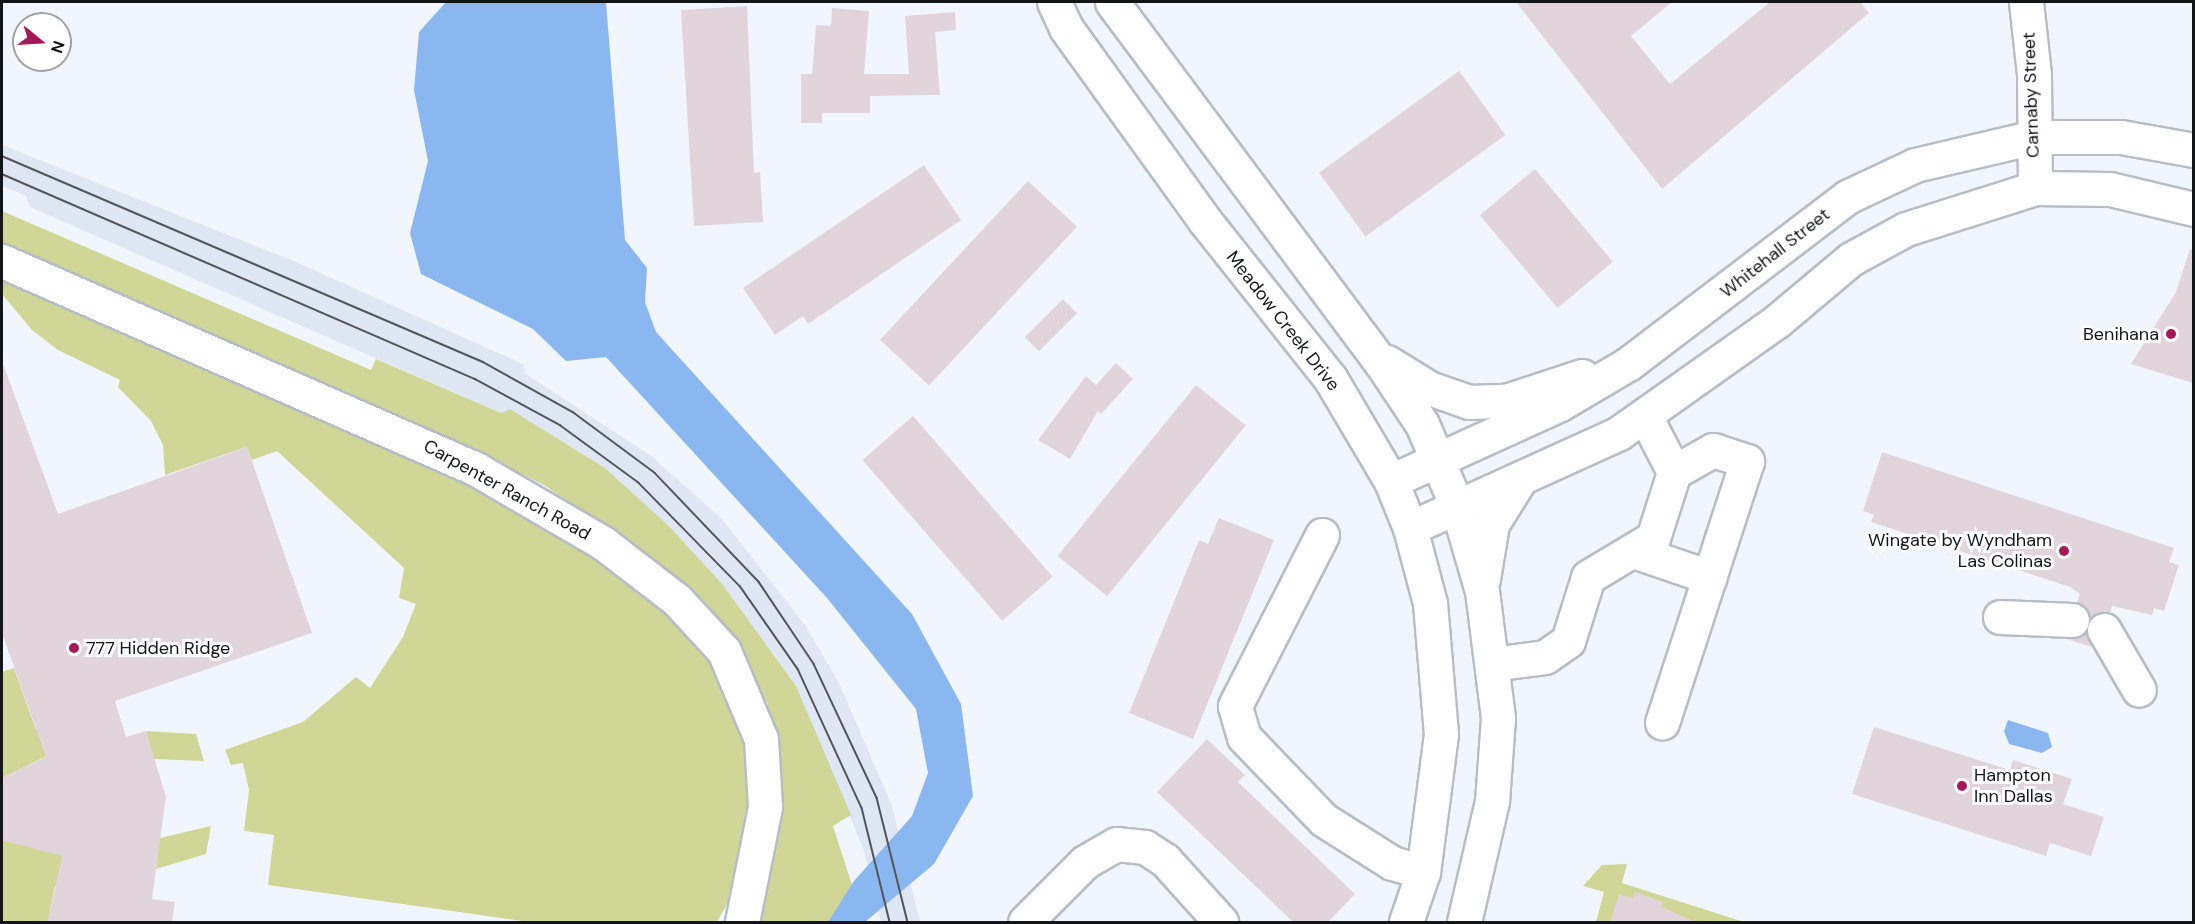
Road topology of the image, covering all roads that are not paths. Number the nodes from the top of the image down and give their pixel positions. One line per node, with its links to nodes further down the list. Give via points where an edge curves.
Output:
1 (1054, 2): 14 (street, Meadow Creek Drive, via 1066,28 1205,221 1330,378)
2 (1112, 2): 9 (street)
3 (2026, 2): 4 (street, Carnaby Street)
4 (2034, 137): 5 (street, Whitehall Street, via 2121,137); 6 (street, Carnaby Street); 10 (street, Whitehall Street, via 1915,165 1847,197)
5 (2193, 150)
6 (2035, 188): 7 (street, via 2110,189); 11 (street, via 1906,229 1851,259)
7 (2193, 209)
8 (2, 261): 29 (street, Carpenter Ranch Road, via 476,469 603,543 677,600 724,651 761,739 765,807)
9 (1373, 352): 10 (street, via 1406,376 1469,402 1506,401); 12 (street)
10 (1628, 364): 12 (street, Whitehall Street, via 1560,404)
11 (1645, 416): 13 (street); 15 (street)
12 (1439, 460): 14 (street, Whitehall Street); 16 (street)
13 (1674, 472): 19 (street, via 1653,538); 20 (street, via 1713,450 1747,461)
14 (1391, 481): 17 (street, Meadow Creek Drive)
15 (1519, 481): 16 (street); 21 (street, via 1492,524)
16 (1458, 509): 17 (street); 21 (street)
17 (1410, 528): 28 (street, Meadow Creek Drive, via 1430,603 1441,734)
18 (1322, 535): 28 (street, via 1235,706 1244,737 1324,820 1392,863)
19 (1633, 550): 20 (street); 25 (street, via 1588,577 1568,641 1545,657)
20 (1710, 577): 27 (street)
21 (1482, 591): 25 (street)
22 (2000, 617): 23 (street)
23 (2072, 620)
24 (2104, 630): 26 (street)
25 (1492, 664): 33 (street, via 1498,718 1492,801)
26 (2139, 690)
27 (1662, 723)
28 (1423, 872): 32 (street, Meadow Creek Drive)
29 (742, 922)
30 (1024, 922): 31 (street, via 1085,862 1116,844 1145,846 1165,860)
31 (1221, 922)
32 (1406, 922)
33 (1464, 922)

